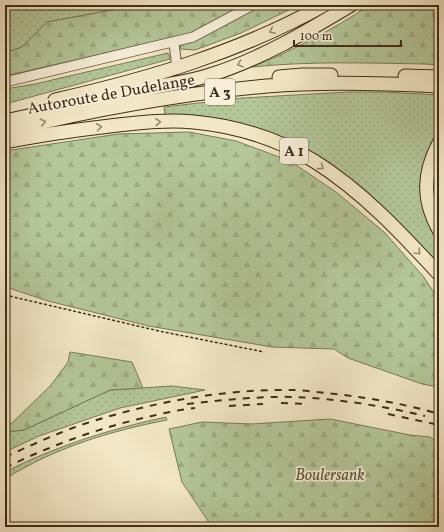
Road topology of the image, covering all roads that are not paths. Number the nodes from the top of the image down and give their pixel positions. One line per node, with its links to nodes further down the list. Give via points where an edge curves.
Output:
1 (253, 5): 4 (street, via 193,37)
2 (324, 5): 5 (highway, A 3, one-way to 5, via 245,44)
3 (351, 5): 9 (highway, A 3, one-way to 9, via 248,62 182,82)
4 (174, 43): 5 (street); 7 (street)
5 (177, 68): 10 (highway, A 3, via 114,87 34,105)
6 (439, 77): 9 (highway, Autoroute de Dudelange / A 3, via 302,75 182,87)
7 (5, 82)
8 (439, 86): 11 (highway, Autoroute de Dudelange / A 3, one-way to 8, via 151,100 268,86 362,83)
9 (100, 100): 10 (highway, Autoroute de Dudelange / A 3)
10 (10, 120)
11 (5, 131)
12 (5, 142): 15 (highway, A 1, one-way to 15, via 91,128 171,121 211,124 260,136 313,161 342,182 389,222)
13 (439, 143): 14 (highway, via 426,178 427,199 432,218)
14 (439, 230)
15 (435, 270): 16 (highway, A 1)
16 (439, 286)

